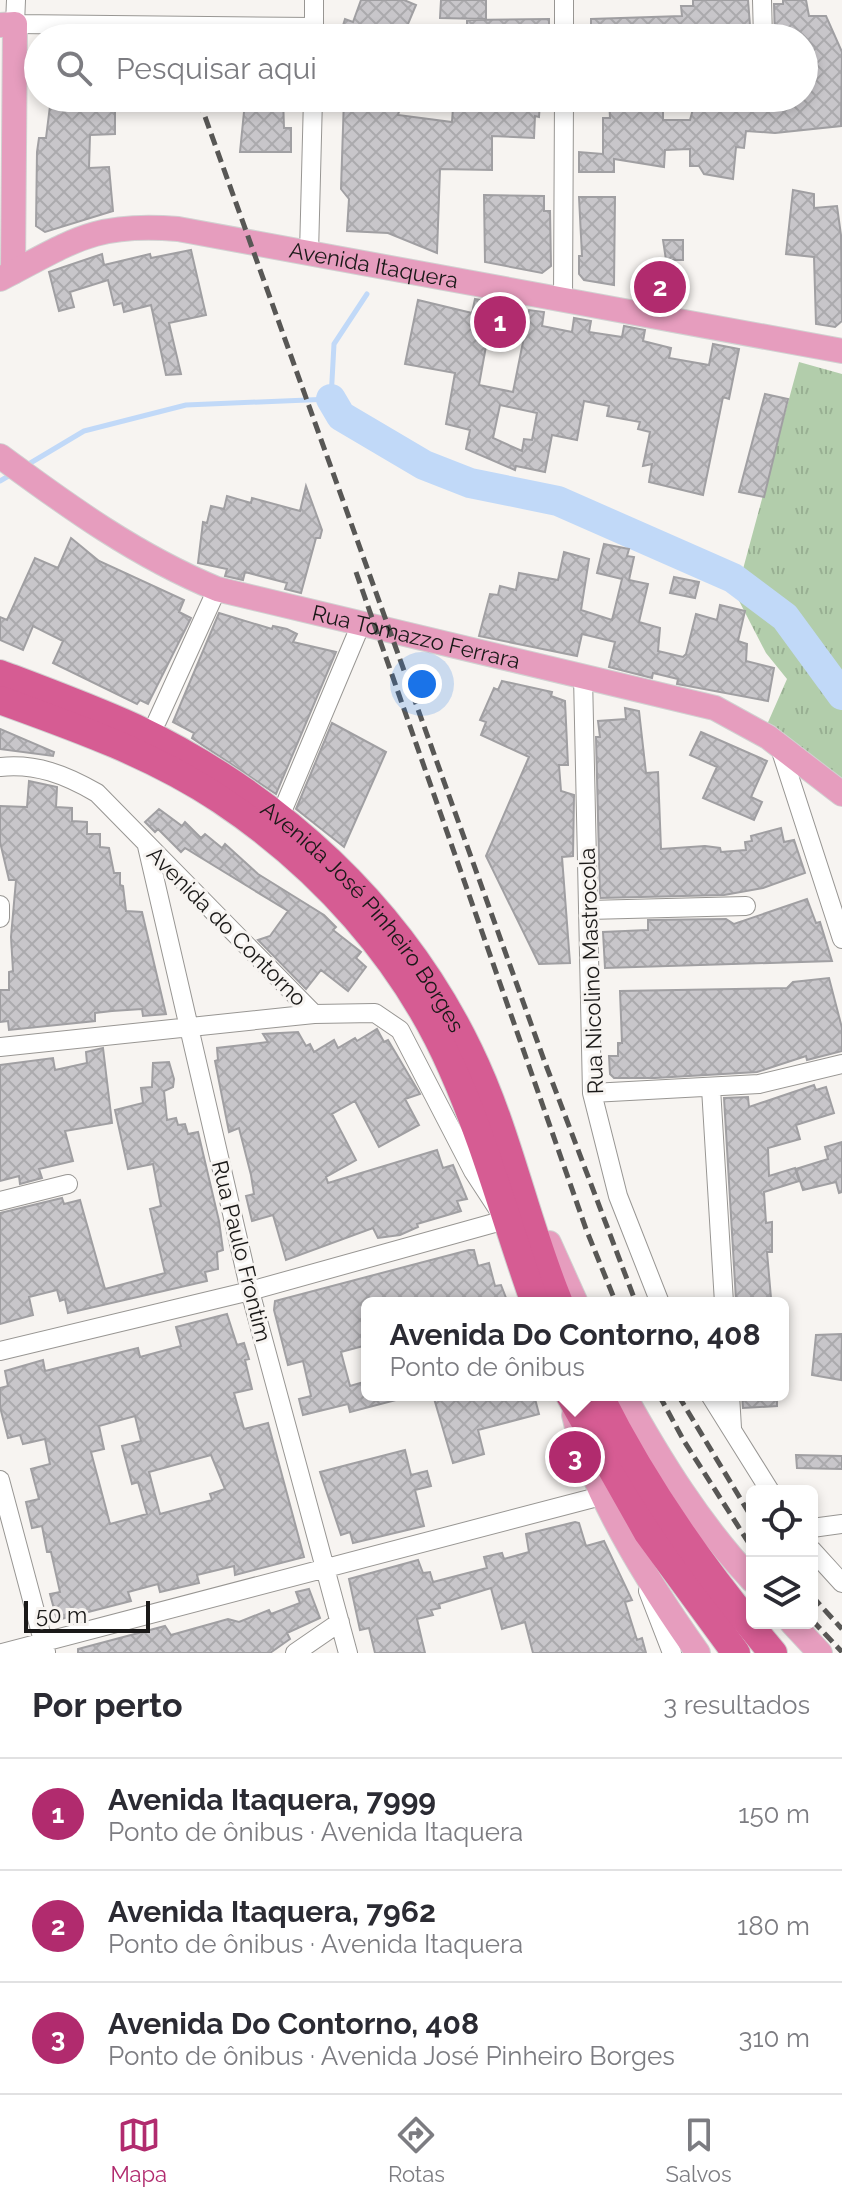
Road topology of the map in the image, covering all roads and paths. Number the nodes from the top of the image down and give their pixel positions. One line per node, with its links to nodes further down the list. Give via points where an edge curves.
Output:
1 (564, 0): 5 (street)
2 (762, 0): 6 (street)
3 (315, 15): 4 (street)
4 (10, 16): 9 (main road)
5 (564, 24)
6 (763, 24)
7 (313, 112): 11 (street)
8 (564, 112): 13 (street)
9 (13, 228): 10 (main road); 12 (main road)
10 (50, 251): 11 (main road, Avenida Itaquera, via 84,235 144,227); 12 (main road, Avenida Itaquera)
11 (309, 253): 13 (main road, Avenida Itaquera)
12 (6, 276)
13 (563, 300): 14 (main road, Avenida Itaquera)
14 (842, 351)
15 (0, 456): 16 (main road, Rua Tomazzo Ferrara, via 150,558)
16 (217, 589): 17 (main road, Rua Tomazzo Ferrara); 21 (street)
17 (361, 624): 19 (main road, Rua Tomazzo Ferrara); 25 (street)
18 (0, 674): 38 (highway, Avenida José Pinheiro Borges, via 137,729 216,773 331,860 384,918 433,985 473,1061)
19 (583, 676): 22 (main road, Rua Tomazzo Ferrara, via 715,708); 29 (street, Rua Nicolino Mastrocola)
20 (0, 700): 41 (highway, Avenida José Pinheiro Borges, via 105,740 220,799 275,839 338,899 392,963 452,1067)
21 (157, 721)
22 (779, 745): 24 (main road, Rua Tomazzo Ferrara); 31 (street)
23 (0, 767): 26 (street, Avenida do Contorno, via 43,769 71,778 116,810)
24 (842, 794)
25 (284, 807)
26 (147, 846): 32 (street, Avenida do Contorno); 33 (street, Rua Paulo Frontim)
27 (0, 905): 30 (street)
28 (746, 906): 29 (street)
29 (588, 910): 37 (street, Rua Nicolino Mastrocola)
30 (0, 918)
31 (842, 939)
32 (314, 1014): 33 (street); 41 (street, Avenida do Contorno, via 375,1013 400,1030 473,1171)
33 (189, 1027): 34 (street); 42 (street, Rua Paulo Frontim)
34 (0, 1047)
35 (842, 1064): 36 (street, via 759,1084)
36 (711, 1088): 37 (street); 47 (street)
37 (592, 1093): 46 (street, Rua Nicolino Mastrocola, via 618,1196)
38 (514, 1177): 44 (highway); 45 (main road, Avenida José Pinheiro Borges)
39 (68, 1184): 40 (street)
40 (0, 1201)
41 (505, 1220): 42 (street); 43 (highway, Avenida José Pinheiro Borges)
42 (250, 1291): 48 (street); 63 (street, Rua Paulo Frontim)
43 (533, 1297)
44 (557, 1297)
45 (573, 1297)
46 (658, 1297)
47 (724, 1297)
48 (0, 1351)
49 (571, 1401): 58 (main road, via 580,1440)
50 (573, 1401): 74 (highway, via 648,1533)
51 (602, 1401): 75 (highway, via 682,1534)
52 (627, 1401): 64 (main road, via 704,1522)
53 (713, 1401): 55 (street)
54 (730, 1401): 55 (street)
55 (732, 1433): 57 (street)
56 (0, 1480): 68 (street)
57 (766, 1485)
58 (605, 1495): 61 (main road); 63 (street)
59 (842, 1524): 60 (street)
60 (818, 1527)
61 (634, 1551): 72 (street); 73 (main road)
62 (818, 1557): 65 (street)
63 (325, 1568): 66 (street, Rua Paulo Frontim); 68 (street)
64 (746, 1573)
65 (842, 1583)
66 (340, 1622): 70 (street); 71 (street, Rua Paulo Frontim)
67 (798, 1629): 76 (main road)
68 (45, 1648): 69 (street)
69 (2, 1653)
70 (295, 1653)
71 (348, 1653)
72 (672, 1653)
73 (698, 1653)
74 (736, 1653)
75 (773, 1653)
76 (820, 1653)

